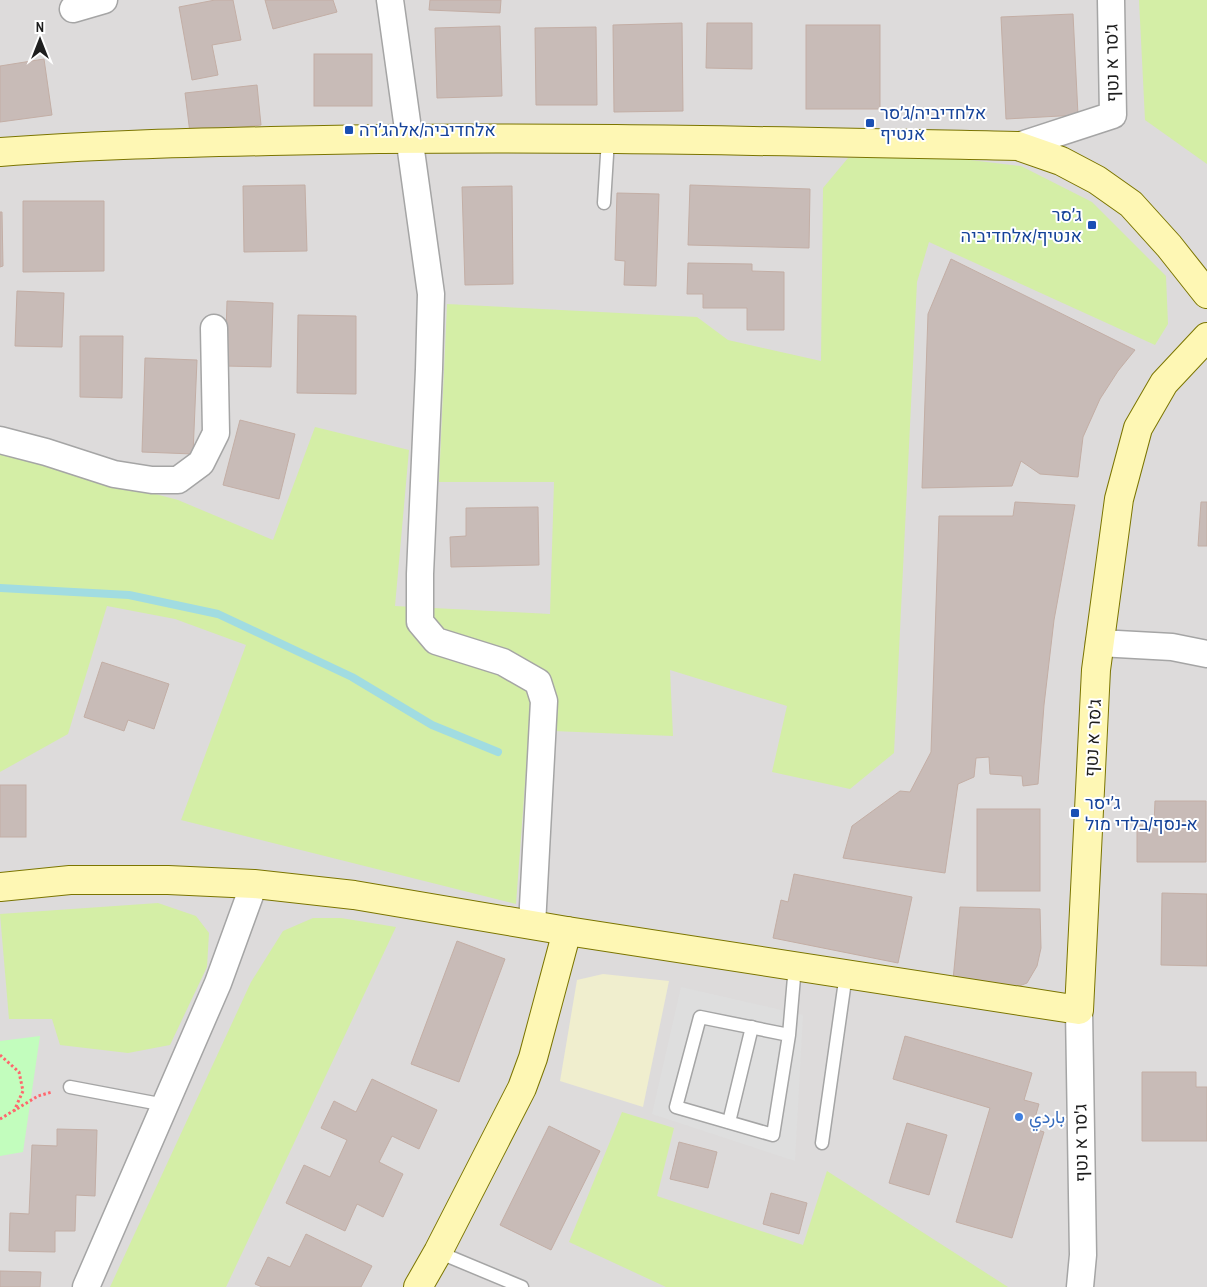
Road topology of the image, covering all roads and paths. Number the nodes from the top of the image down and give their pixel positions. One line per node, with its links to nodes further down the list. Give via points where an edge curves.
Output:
1 (104, 0): 4 (street)
2 (390, 0): 5 (street)
3 (1111, 0): 7 (street, ג'סר א נטף, via 1113,115)
4 (73, 9)
5 (408, 138): 6 (street); 8 (street, via 74,146); 18 (street, via 431,294 420,622 436,641 502,662 538,682 544,701)
6 (608, 139): 7 (street); 9 (lane)
7 (1018, 146): 10 (street, via 1062,161 1131,204)
8 (0, 152)
9 (604, 203)
10 (1207, 294)
11 (214, 328): 13 (street, via 216,433 201,463 178,480 114,474)
12 (1207, 337): 14 (street, ג'סר א נטף, via 1164,383 1138,428 1120,499)
13 (0, 440)
14 (1099, 643): 15 (street, via 1172,647); 22 (street, ג'סר א נטף)
15 (1207, 654)
16 (254, 884): 17 (street, via 70,880); 18 (street, via 354,895); 27 (street, via 218,983)
17 (0, 887)
18 (532, 925): 19 (street)
19 (567, 931): 20 (street); 32 (street, via 542,1030 522,1088)
20 (795, 966): 21 (street); 24 (lane)
21 (846, 974): 22 (street); 31 (lane)
22 (1079, 1010): 36 (street, ג'סר א נטף, via 1083,1255)
23 (752, 1027): 24 (lane); 30 (lane); 30 (lane, via 700,1017 676,1107)
24 (789, 1034): 30 (lane, via 773,1135)
25 (0, 1055): 28 (path, via 19,1072 23,1090)
26 (70, 1087): 27 (lane); 28 (path, via 38,1096)
27 (165, 1105): 33 (street)
28 (14, 1111): 29 (path)
29 (0, 1119)
30 (728, 1122)
31 (822, 1143)
32 (438, 1252): 34 (street); 35 (lane)
33 (86, 1287)
34 (418, 1287)
35 (522, 1287)
36 (1080, 1287)

